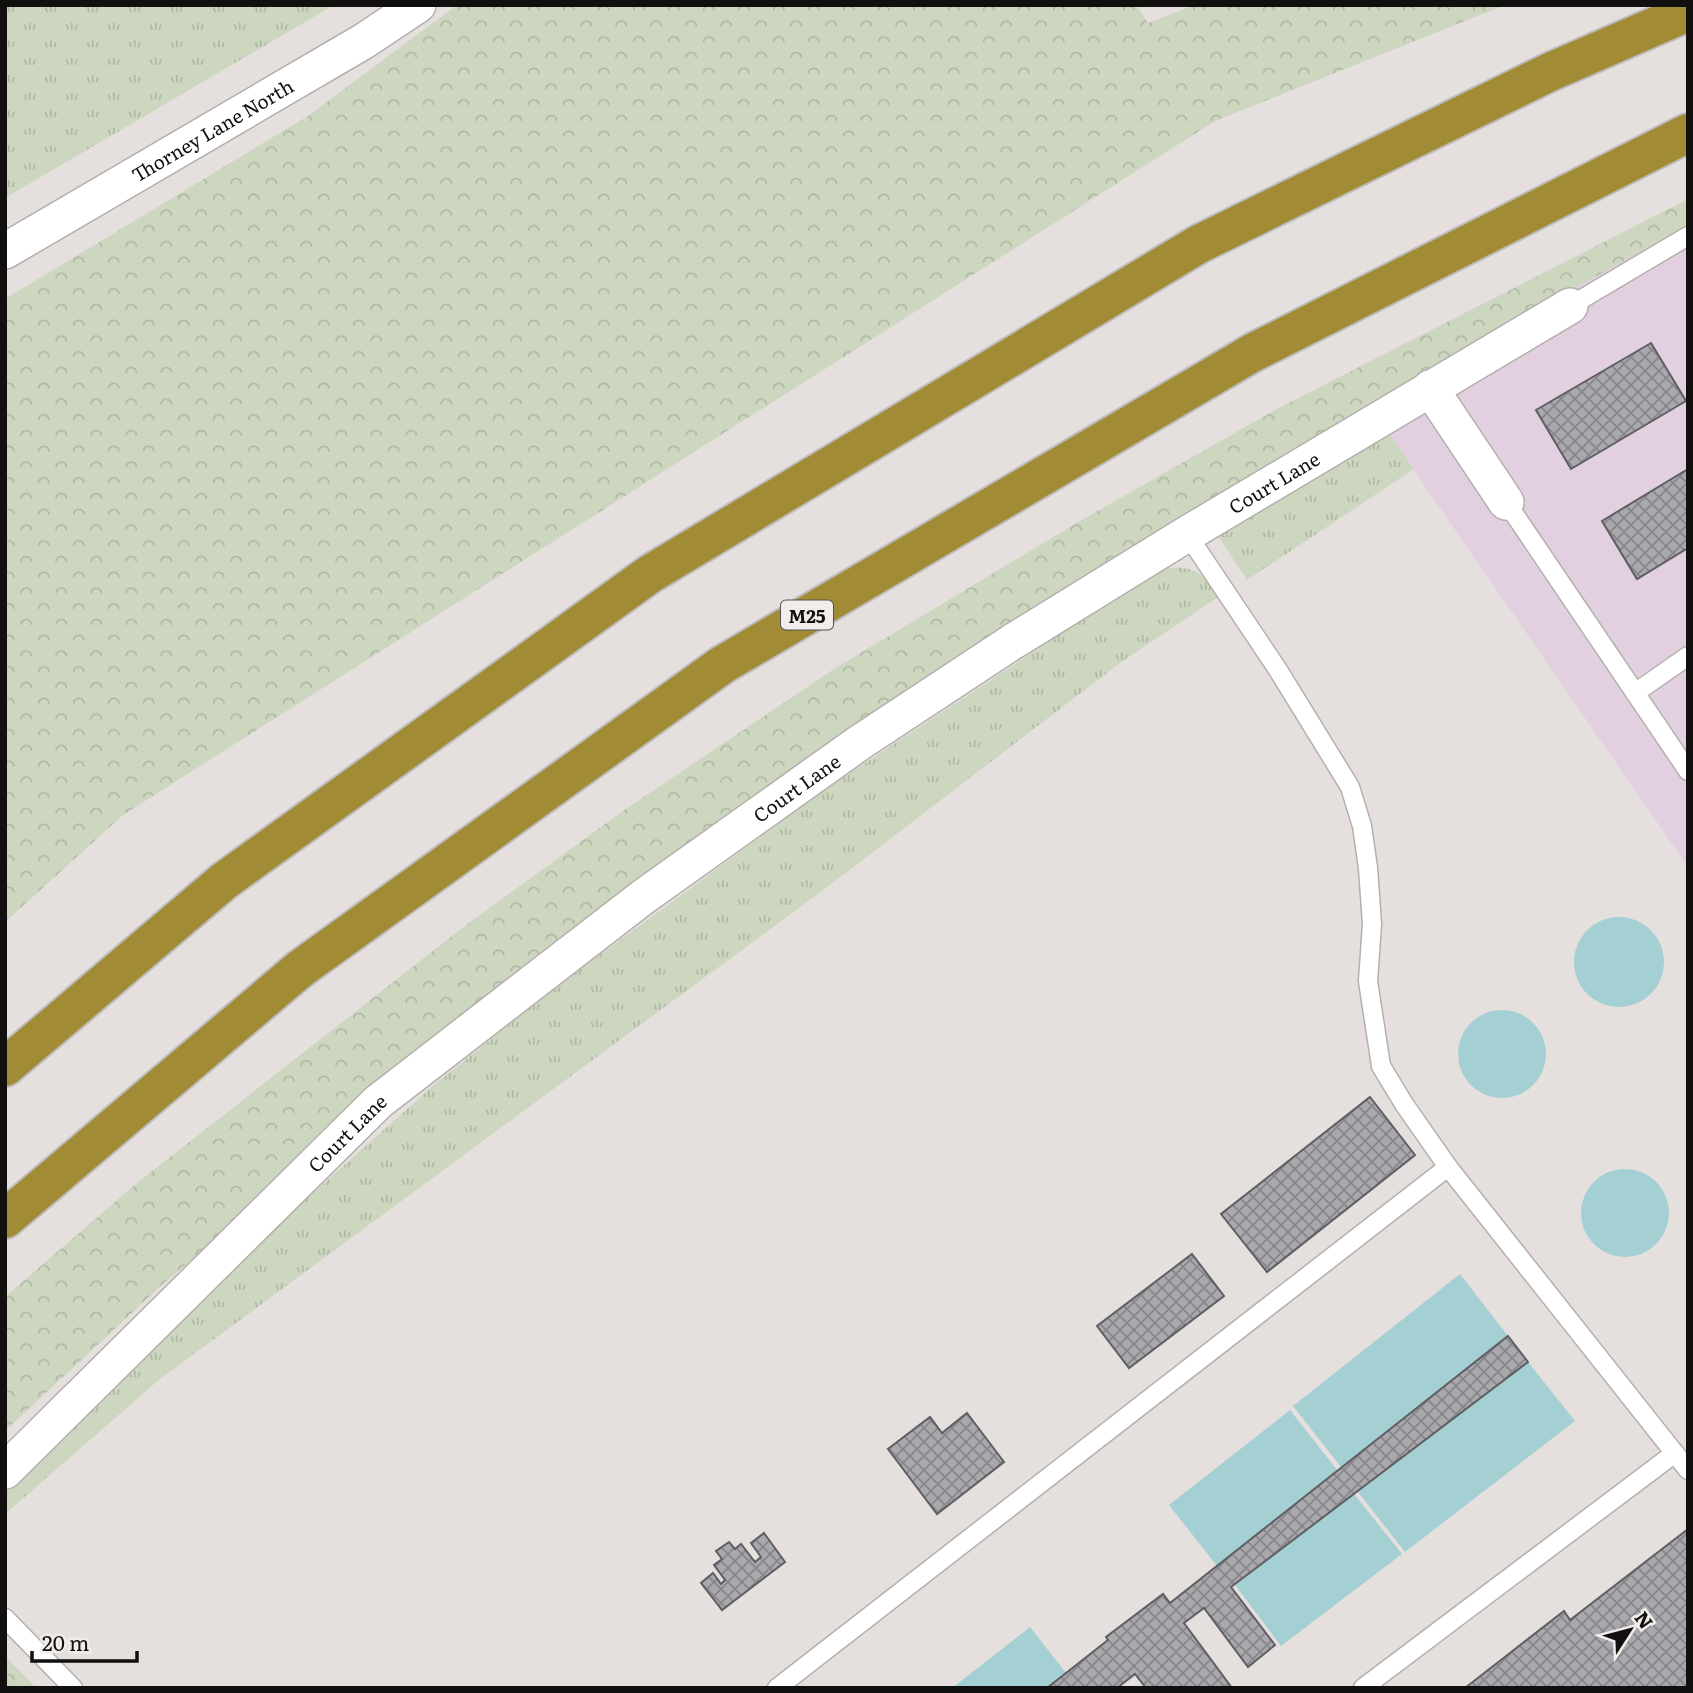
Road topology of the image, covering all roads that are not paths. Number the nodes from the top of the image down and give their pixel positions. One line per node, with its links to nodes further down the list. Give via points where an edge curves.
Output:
1 (418, 5): 5 (street, Thorney Lane North)
2 (1688, 12): 13 (highway, via 1550,72 1199,244 649,574 224,881)
3 (1688, 133): 15 (highway, M25, via 1252,353 722,665 300,969)
4 (1688, 236): 6 (lane, Court Lane)
5 (5, 251)
6 (1570, 306): 7 (street, Court Lane)
7 (1430, 388): 8 (street); 9 (street, Court Lane)
8 (1506, 502): 11 (lane)
9 (1187, 534): 14 (lane, via 1350,787 1368,868 1372,924 1368,981 1381,1066); 18 (street, Court Lane, via 859,743 643,897 379,1102)
10 (1688, 656): 11 (lane)
11 (1635, 693): 12 (lane)
12 (1688, 771)
13 (5, 1067)
14 (1448, 1167): 16 (lane); 21 (lane)
15 (5, 1219)
16 (1675, 1453): 17 (lane); 22 (lane)
17 (1688, 1470)
18 (5, 1471)
19 (5, 1618): 20 (lane)
20 (73, 1688)
21 (777, 1688)
22 (1363, 1688)

